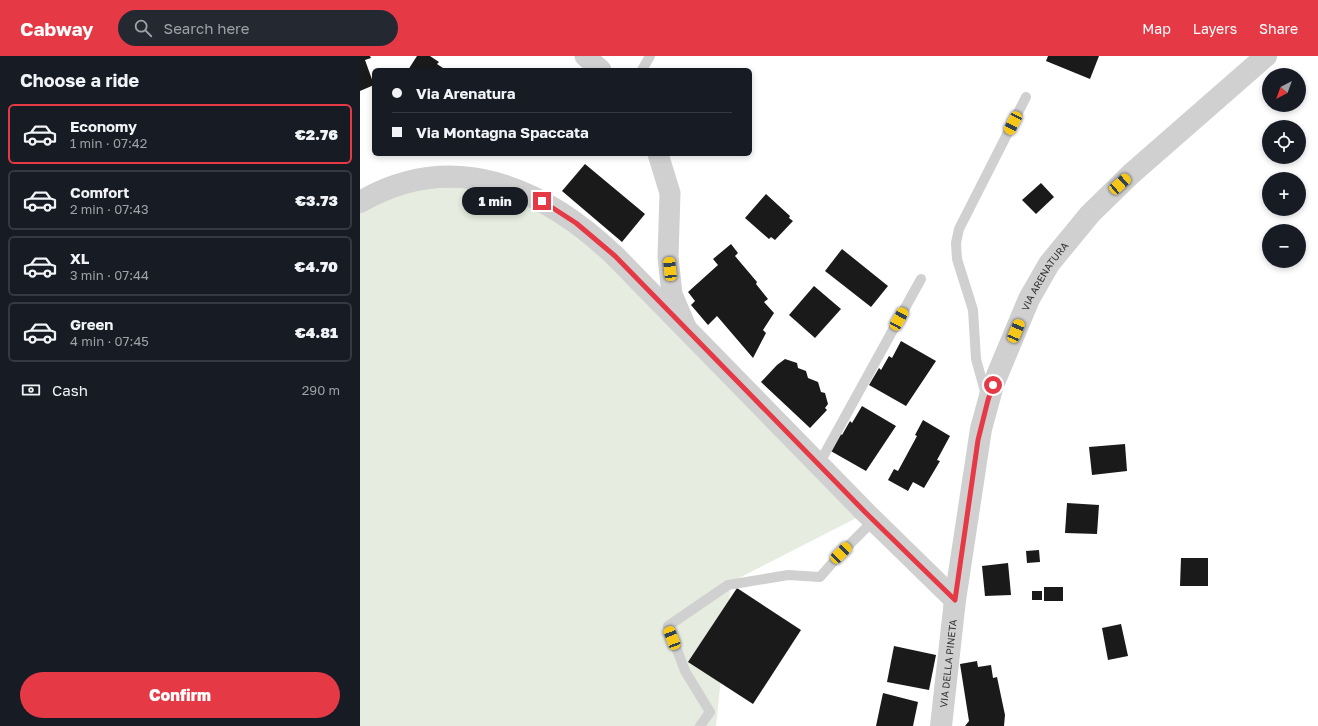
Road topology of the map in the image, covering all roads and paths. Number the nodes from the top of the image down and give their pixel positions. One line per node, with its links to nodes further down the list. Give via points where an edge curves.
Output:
1 (585, 56): 4 (street)
2 (650, 56): 5 (lane)
3 (1266, 56): 11 (street, VIA ARENATURA, via 1120,184 1068,240 1036,286)
4 (599, 68)
5 (643, 68)
6 (1026, 97): 11 (lane, via 959,229 956,243 959,268 973,310 976,359)
7 (659, 156): 10 (street, via 670,193 668,257 672,294)
8 (360, 202): 10 (street, via 406,183 441,177 480,178 513,188 551,207 586,231 615,256)
9 (921, 279): 12 (lane)
10 (686, 327): 12 (street)
11 (988, 400): 14 (street, VIA ARENATURA, via 978,440)
12 (819, 464): 13 (street)
13 (874, 520): 14 (street); 15 (lane, via 820,577 788,575 728,585 668,626 685,671 710,712)
14 (955, 600): 16 (street, VIA DELLA PINETA)
15 (700, 726)
16 (941, 726)

